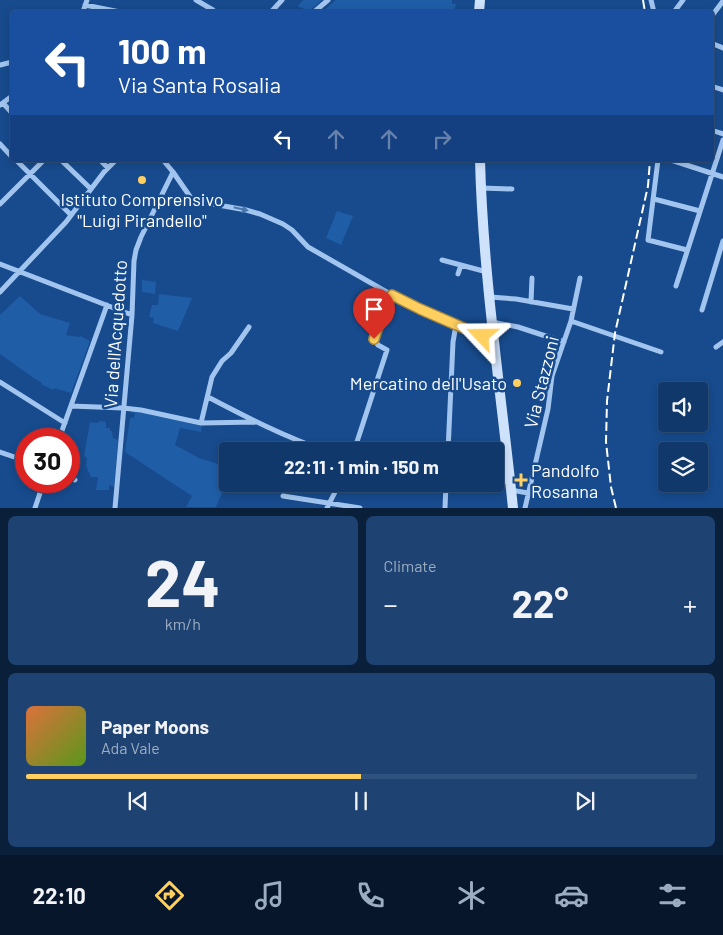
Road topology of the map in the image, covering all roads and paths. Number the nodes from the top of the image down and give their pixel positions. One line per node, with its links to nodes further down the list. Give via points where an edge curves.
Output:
1 (196, 0): 7 (street)
2 (282, 0): 8 (street)
3 (328, 0): 9 (street)
4 (723, 1): 10 (street)
5 (86, 2): 6 (street)
6 (113, 10)
7 (213, 10)
8 (273, 10)
9 (316, 10)
10 (714, 13)
11 (10, 62): 12 (street)
12 (0, 65)
13 (723, 140): 27 (street)
14 (0, 144): 15 (street)
15 (10, 155)
16 (18, 162): 28 (street)
17 (42, 162): 28 (street)
18 (63, 162): 31 (street)
19 (102, 162): 25 (street)
20 (114, 162): 25 (street)
21 (165, 162): 26 (street)
22 (480, 162): 30 (main road)
23 (658, 162): 33 (street)
24 (677, 162): 27 (street)
25 (108, 168): 31 (street)
26 (173, 172): 49 (street, one-way to 49, via 196,202 246,210 283,224 308,247); 55 (street, Via dell'Acquedotto, via 136,250)
27 (712, 173): 29 (street); 35 (street)
28 (30, 174): 34 (street); 36 (street)
29 (723, 177)
30 (481, 188): 32 (street); 43 (main road)
31 (91, 189): 36 (street)
32 (512, 189)
33 (654, 199): 35 (street); 38 (street, via 648,240)
34 (0, 204)
35 (700, 211): 38 (street)
36 (71, 215): 42 (street)
37 (723, 240): 54 (street)
38 (687, 250): 47 (street)
39 (442, 260): 41 (street)
40 (0, 264): 42 (street)
41 (460, 265): 43 (street); 44 (street)
42 (19, 272): 48 (street); 52 (street)
43 (488, 272): 50 (main road)
44 (458, 274)
45 (532, 278): 51 (street)
46 (580, 278): 53 (street, Via Stazzoni)
47 (676, 286)
48 (0, 292)
49 (392, 295): 58 (street); 74 (street, via 374,339 387,350)
50 (490, 297): 51 (street); 57 (main road)
51 (531, 302): 53 (street)
52 (106, 305): 55 (street); 67 (street)
53 (573, 309): 56 (street, Via Stazzoni)
54 (702, 310)
55 (132, 314): 68 (street, Via dell'Acquedotto)
56 (571, 321): 61 (street, Via Stazzoni); 64 (street)
57 (492, 322): 60 (main road); 61 (street)
58 (456, 324): 60 (street); 75 (street)
59 (249, 327): 66 (street, via 217,368)
60 (494, 341): 79 (main road)
61 (564, 342): 83 (street, Via Stazzoni, via 552,376 548,408)
62 (723, 342): 63 (street)
63 (716, 347)
64 (661, 352)
65 (0, 383): 70 (street)
66 (208, 396): 69 (street); 71 (street)
67 (70, 406): 68 (street); 70 (street)
68 (123, 408): 71 (street); 87 (street, Via dell'Acquedotto)
69 (256, 422): 71 (street); 73 (street)
70 (64, 423): 72 (street)
71 (201, 423)
72 (62, 428)
73 (302, 442)
74 (357, 442)
75 (448, 442)
76 (1, 453): 77 (street)
77 (15, 457)
78 (504, 483): 79 (street)
79 (511, 486): 83 (street); 90 (main road)
80 (335, 492): 85 (street)
81 (446, 492): 89 (street)
82 (40, 493): 86 (street)
83 (528, 493): 91 (street, Via Stazzoni)
84 (283, 496): 85 (street)
85 (328, 505): 88 (street)
86 (35, 508)
87 (116, 508)
88 (360, 508)
89 (445, 508)
90 (513, 508)
91 (525, 508)

